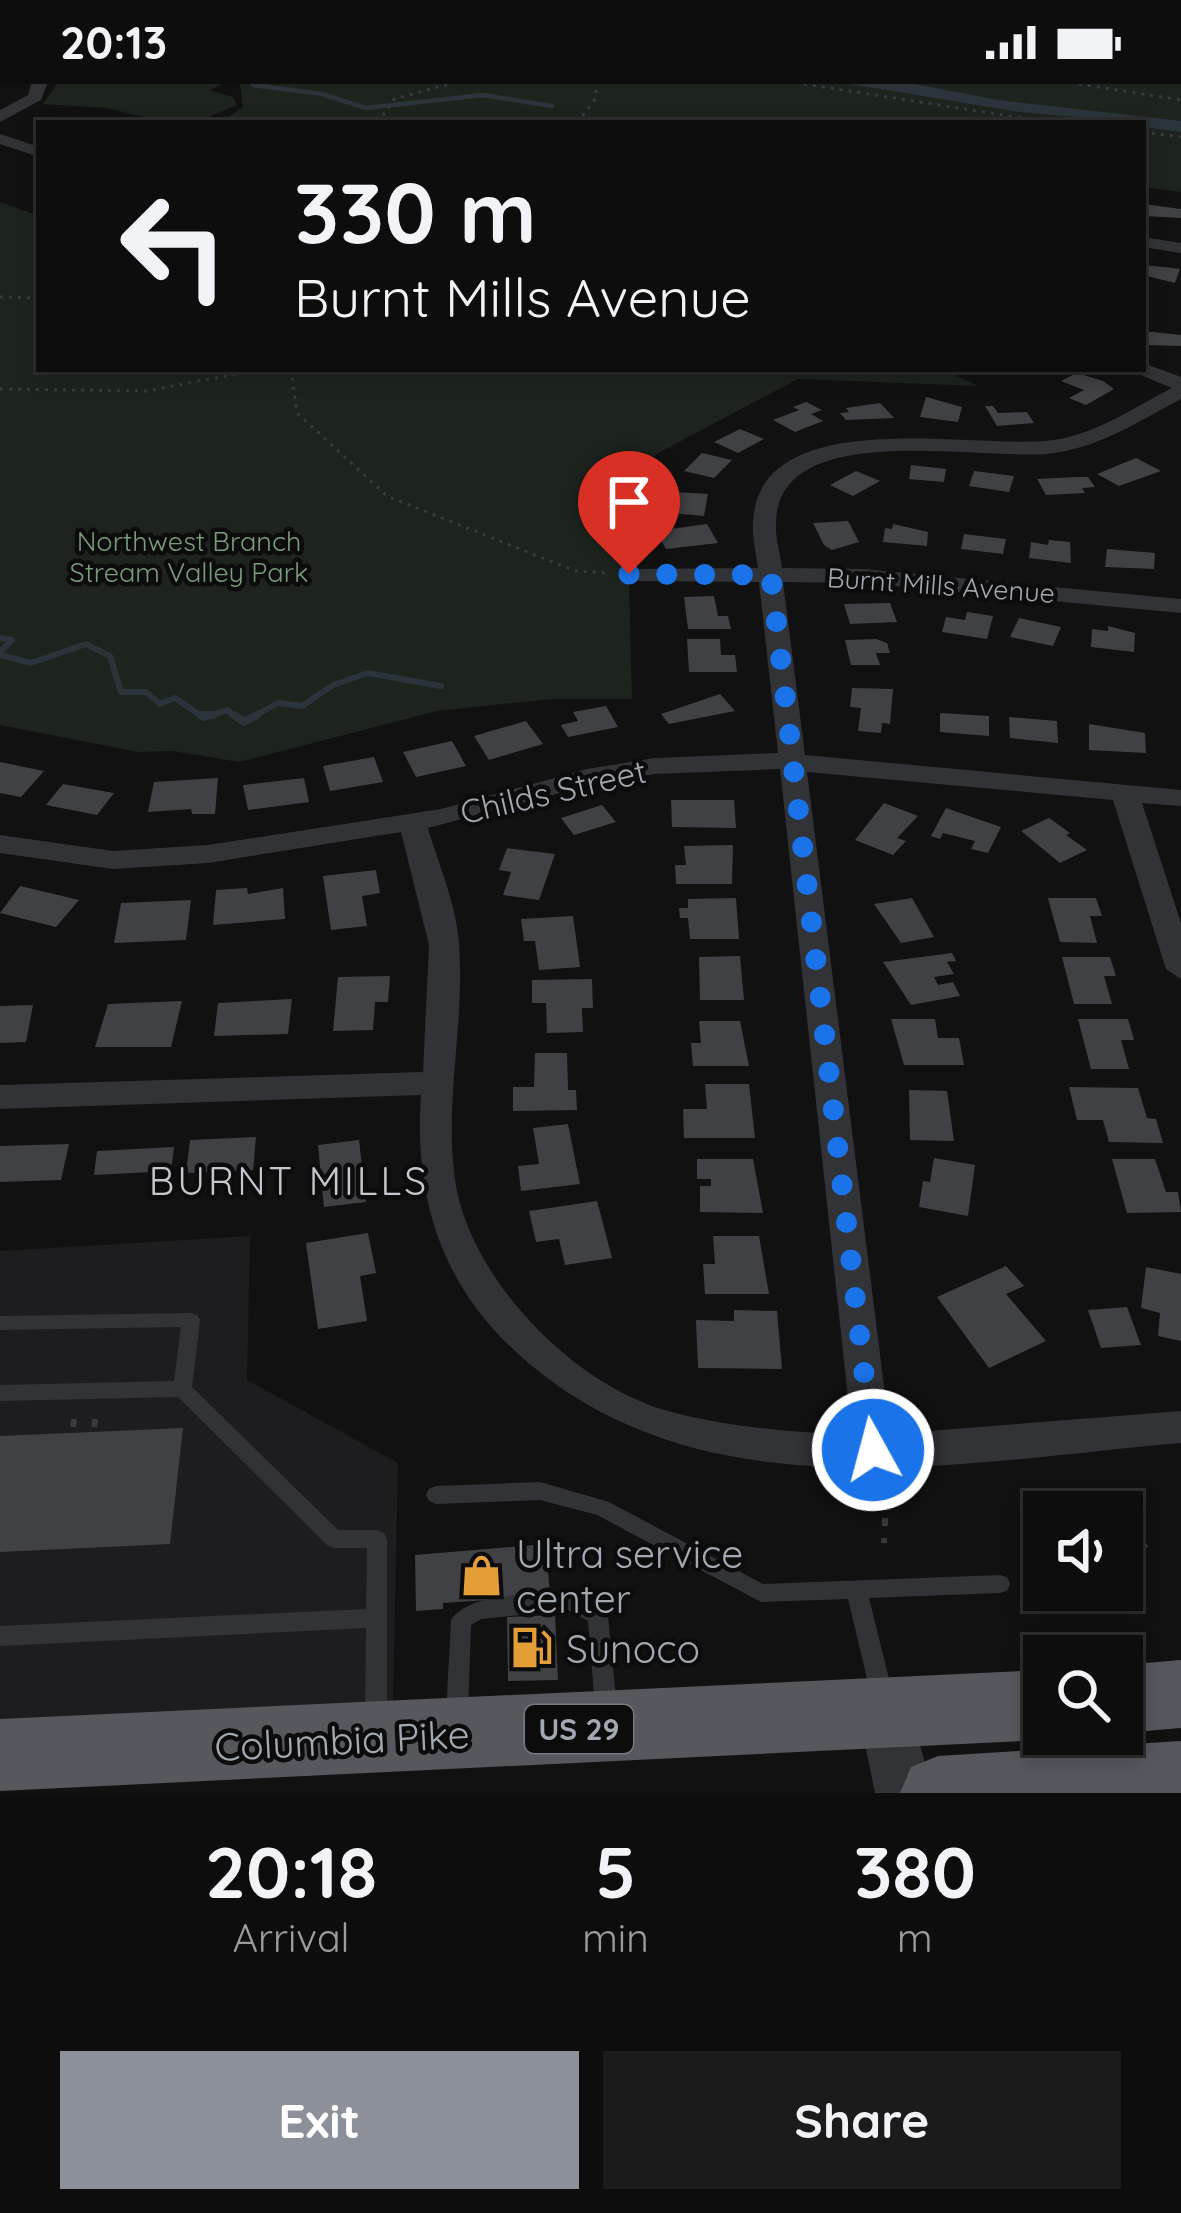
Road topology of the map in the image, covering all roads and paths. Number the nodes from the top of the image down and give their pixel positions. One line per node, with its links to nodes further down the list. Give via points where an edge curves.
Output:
1 (39, 84): 7 (street, via 35,97)
2 (449, 84): 8 (path, via 388,103)
3 (598, 84): 9 (path)
4 (803, 84): 10 (path)
5 (1078, 84): 6 (path)
6 (1181, 100)
7 (0, 117)
8 (379, 120)
9 (579, 120)
10 (1036, 120)
11 (1146, 133): 12 (path)
12 (1181, 137)
13 (0, 140): 14 (street)
14 (36, 151)
15 (1146, 242): 16 (street)
16 (1181, 248)
17 (0, 297): 18 (path)
18 (36, 298)
19 (1146, 370): 22 (street)
20 (247, 372): 23 (path, via 146,391)
21 (290, 372): 24 (path, via 297,413 387,496 574,571)
22 (1181, 387): 25 (street, via 1061,446 867,446 812,458 767,494)
23 (0, 389)
24 (629, 574): 25 (street, Burnt Mills Avenue)
25 (771, 575): 26 (street, Burnt Mills Avenue); 27 (street)
26 (1181, 606)
27 (792, 762): 28 (street, Childs Street); 30 (street, Childs Street, via 655,766); 39 (street)
28 (1125, 794): 29 (street, Childs Street); 32 (street)
29 (1181, 798)
30 (412, 822): 31 (street, Childs Street, via 208,854 112,860); 33 (street, via 444,940)
31 (0, 844)
32 (1181, 969)
33 (441, 1083): 34 (street); 39 (street, via 435,1144 443,1207 470,1272 502,1319 574,1381 656,1424 773,1449)
34 (0, 1097)
35 (0, 1323): 36 (lane, via 191,1320)
36 (182, 1389): 37 (lane); 44 (lane, via 334,1539 377,1539)
37 (0, 1393)
38 (1181, 1426): 39 (street)
39 (873, 1450): 41 (path, via 886,1502)
40 (436, 1495): 43 (lane, via 540,1491 602,1508 761,1593)
41 (884, 1544)
42 (1000, 1584): 43 (lane)
43 (856, 1593): 49 (lane)
44 (376, 1618): 45 (lane); 52 (lane)
45 (0, 1636)
46 (1181, 1694): 47 (highway)
47 (1143, 1697)
48 (1023, 1706): 49 (highway, Columbia Pike / US 29)
49 (887, 1715): 50 (highway, Columbia Pike / US 29); 55 (street)
50 (608, 1728): 51 (highway, Columbia Pike / US 29); 51 (lane, via 598,1616 570,1600 477,1610 461,1620)
51 (456, 1735): 52 (highway, Columbia Pike / US 29)
52 (376, 1738): 53 (highway, Columbia Pike / US 29)
53 (0, 1755)
54 (1181, 1778): 56 (highway)
55 (904, 1793)
56 (938, 1793)

